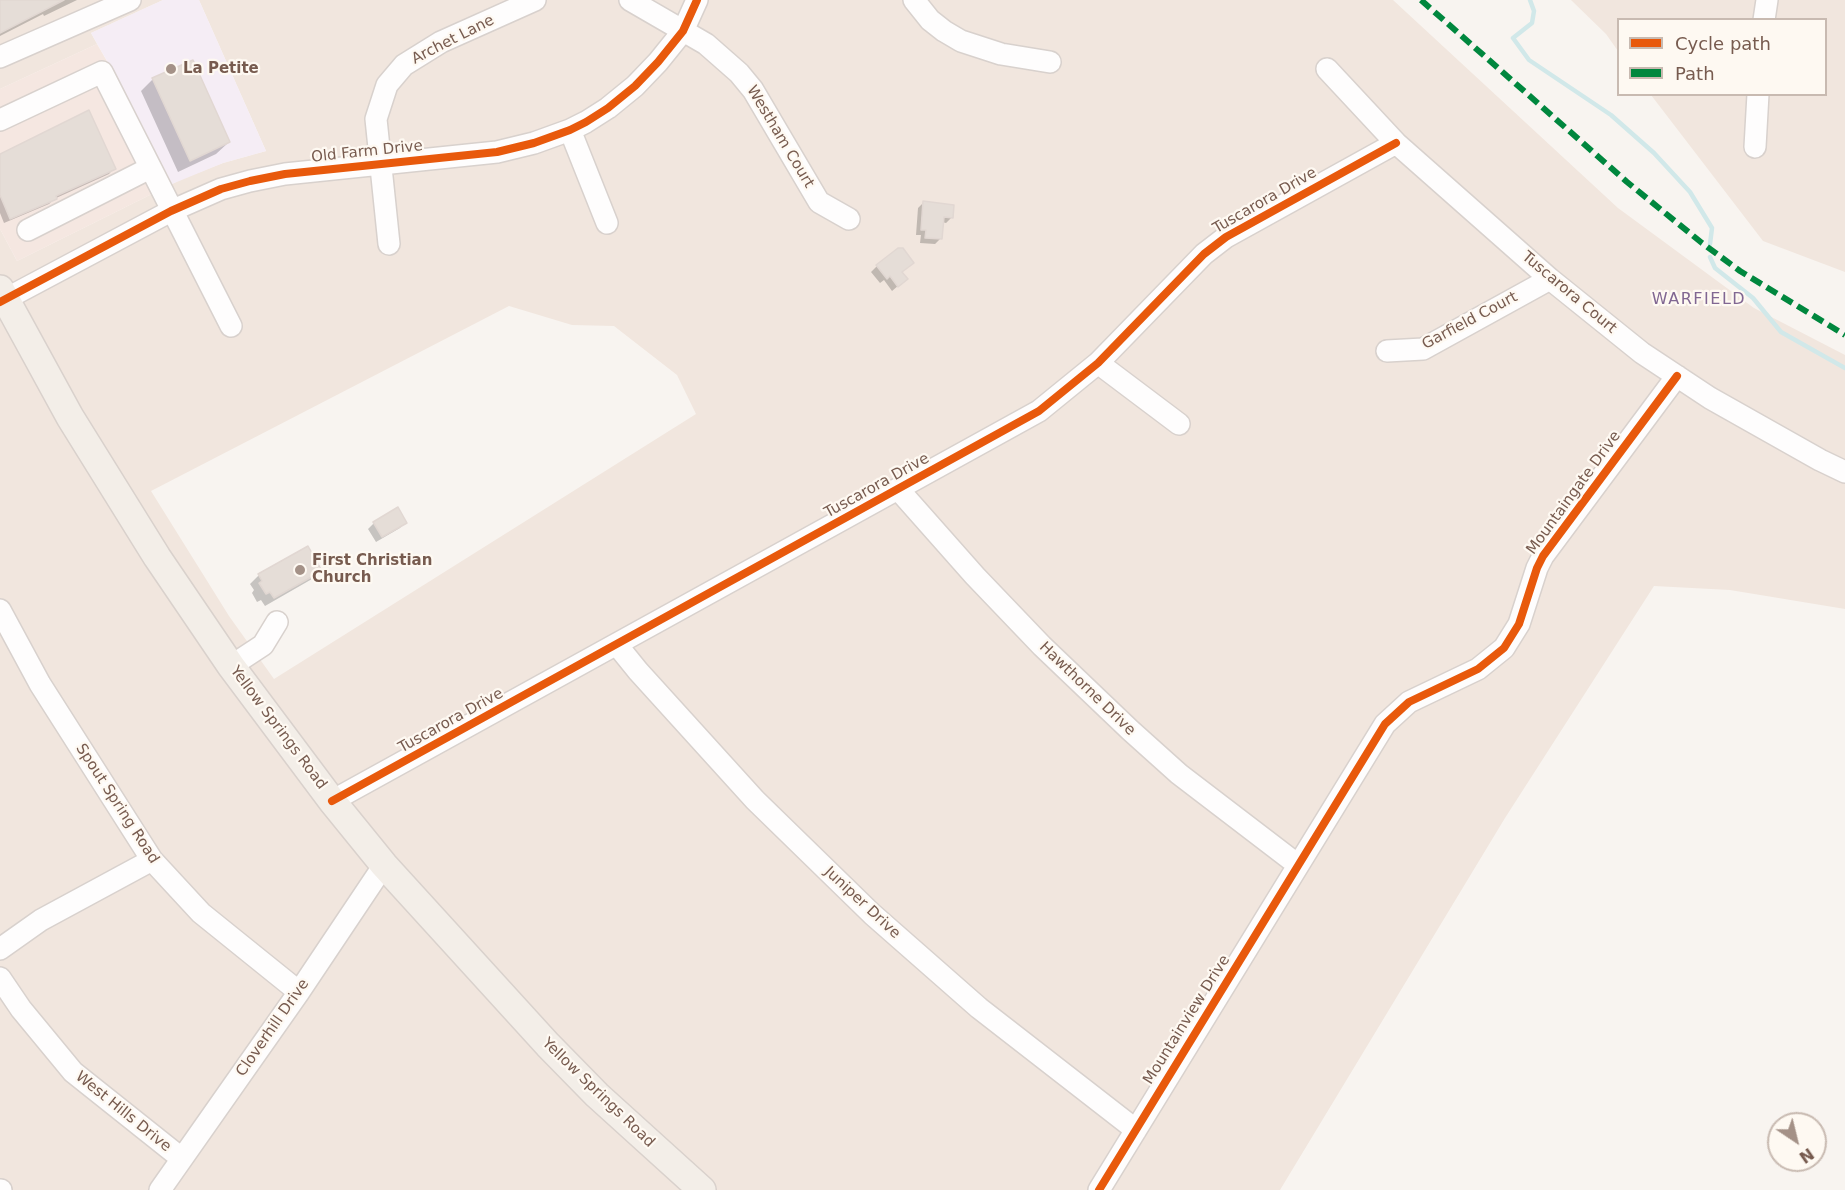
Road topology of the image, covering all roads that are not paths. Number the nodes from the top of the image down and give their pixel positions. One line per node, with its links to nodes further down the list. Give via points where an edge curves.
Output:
1 (130, 0): 9 (street)
2 (535, 0): 17 (street, Archet Lane, via 441,42 404,65 387,85 376,119)
3 (630, 0): 8 (street)
4 (697, 0): 8 (street, Old Farm Drive)
5 (914, 0): 10 (street, via 930,20 961,41 1000,54)
6 (1767, 0): 7 (street)
7 (1764, 18)
8 (683, 32): 14 (street, Old Farm Drive, via 635,87); 20 (street, Westham Court, via 706,44 740,74 819,202)
9 (0, 57)
10 (1050, 62)
11 (1327, 69): 15 (street, Tuscarora Court)
12 (1758, 96): 16 (street)
13 (0, 120): 18 (street, via 102,72)
14 (570, 130): 17 (street, Old Farm Drive, via 497,152); 21 (street)
15 (1396, 143): 24 (street, Tuscarora Court); 28 (street, Tuscarora Drive, via 1226,237 1204,254)
16 (1755, 147)
17 (381, 165): 19 (street, Old Farm Drive, via 250,181); 23 (street, Archet Lane)
18 (150, 168): 19 (street); 22 (street)
19 (171, 211): 25 (street, Old Farm Drive); 26 (street)
20 (849, 219)
21 (607, 223)
22 (28, 230)
23 (389, 244)
24 (1550, 279): 27 (street, Garfield Court, via 1423,349); 29 (street, Tuscarora Court)
25 (2, 297): 36 (main road, Yellow Springs Road, via 70,417)
26 (231, 326)
27 (1388, 351)
28 (1098, 363): 30 (street); 32 (street, Tuscarora Drive, via 1039,411)
29 (1677, 376): 31 (street, Tuscarora Court); 40 (street, Mountaingate Drive, via 1543,556 1520,624 1504,648 1478,669 1409,702 1385,724)
30 (1179, 423)
31 (1845, 471)
32 (898, 489): 35 (street, Tuscarora Drive); 40 (street, Hawthorne Drive, via 1042,646 1130,730 1179,774)
33 (0, 610): 38 (street, Spout Spring Road, via 40,684)
34 (277, 622): 36 (street, via 263,645)
35 (617, 645): 37 (street, Tuscarora Drive); 44 (street, Juniper Drive, via 755,800 872,914 979,1008)
36 (231, 666): 37 (main road, Yellow Springs Road)
37 (332, 801): 39 (main road, Yellow Springs Road)
38 (152, 860): 41 (street, via 41,920); 43 (street, Spout Spring Road, via 201,913)
39 (384, 865): 43 (street, Cloverhill Drive); 47 (main road, Yellow Springs Road, via 548,1045)
40 (1298, 865): 44 (street, Mountainview Drive)
41 (0, 949)
42 (0, 978): 45 (street, West Hills Drive, via 73,1072)
43 (299, 992): 45 (street, Cloverhill Drive)
44 (1136, 1130): 48 (street, Mountainview Drive)
45 (181, 1158): 46 (street, Cloverhill Drive)
46 (160, 1190)
47 (702, 1190)
48 (1099, 1190)

